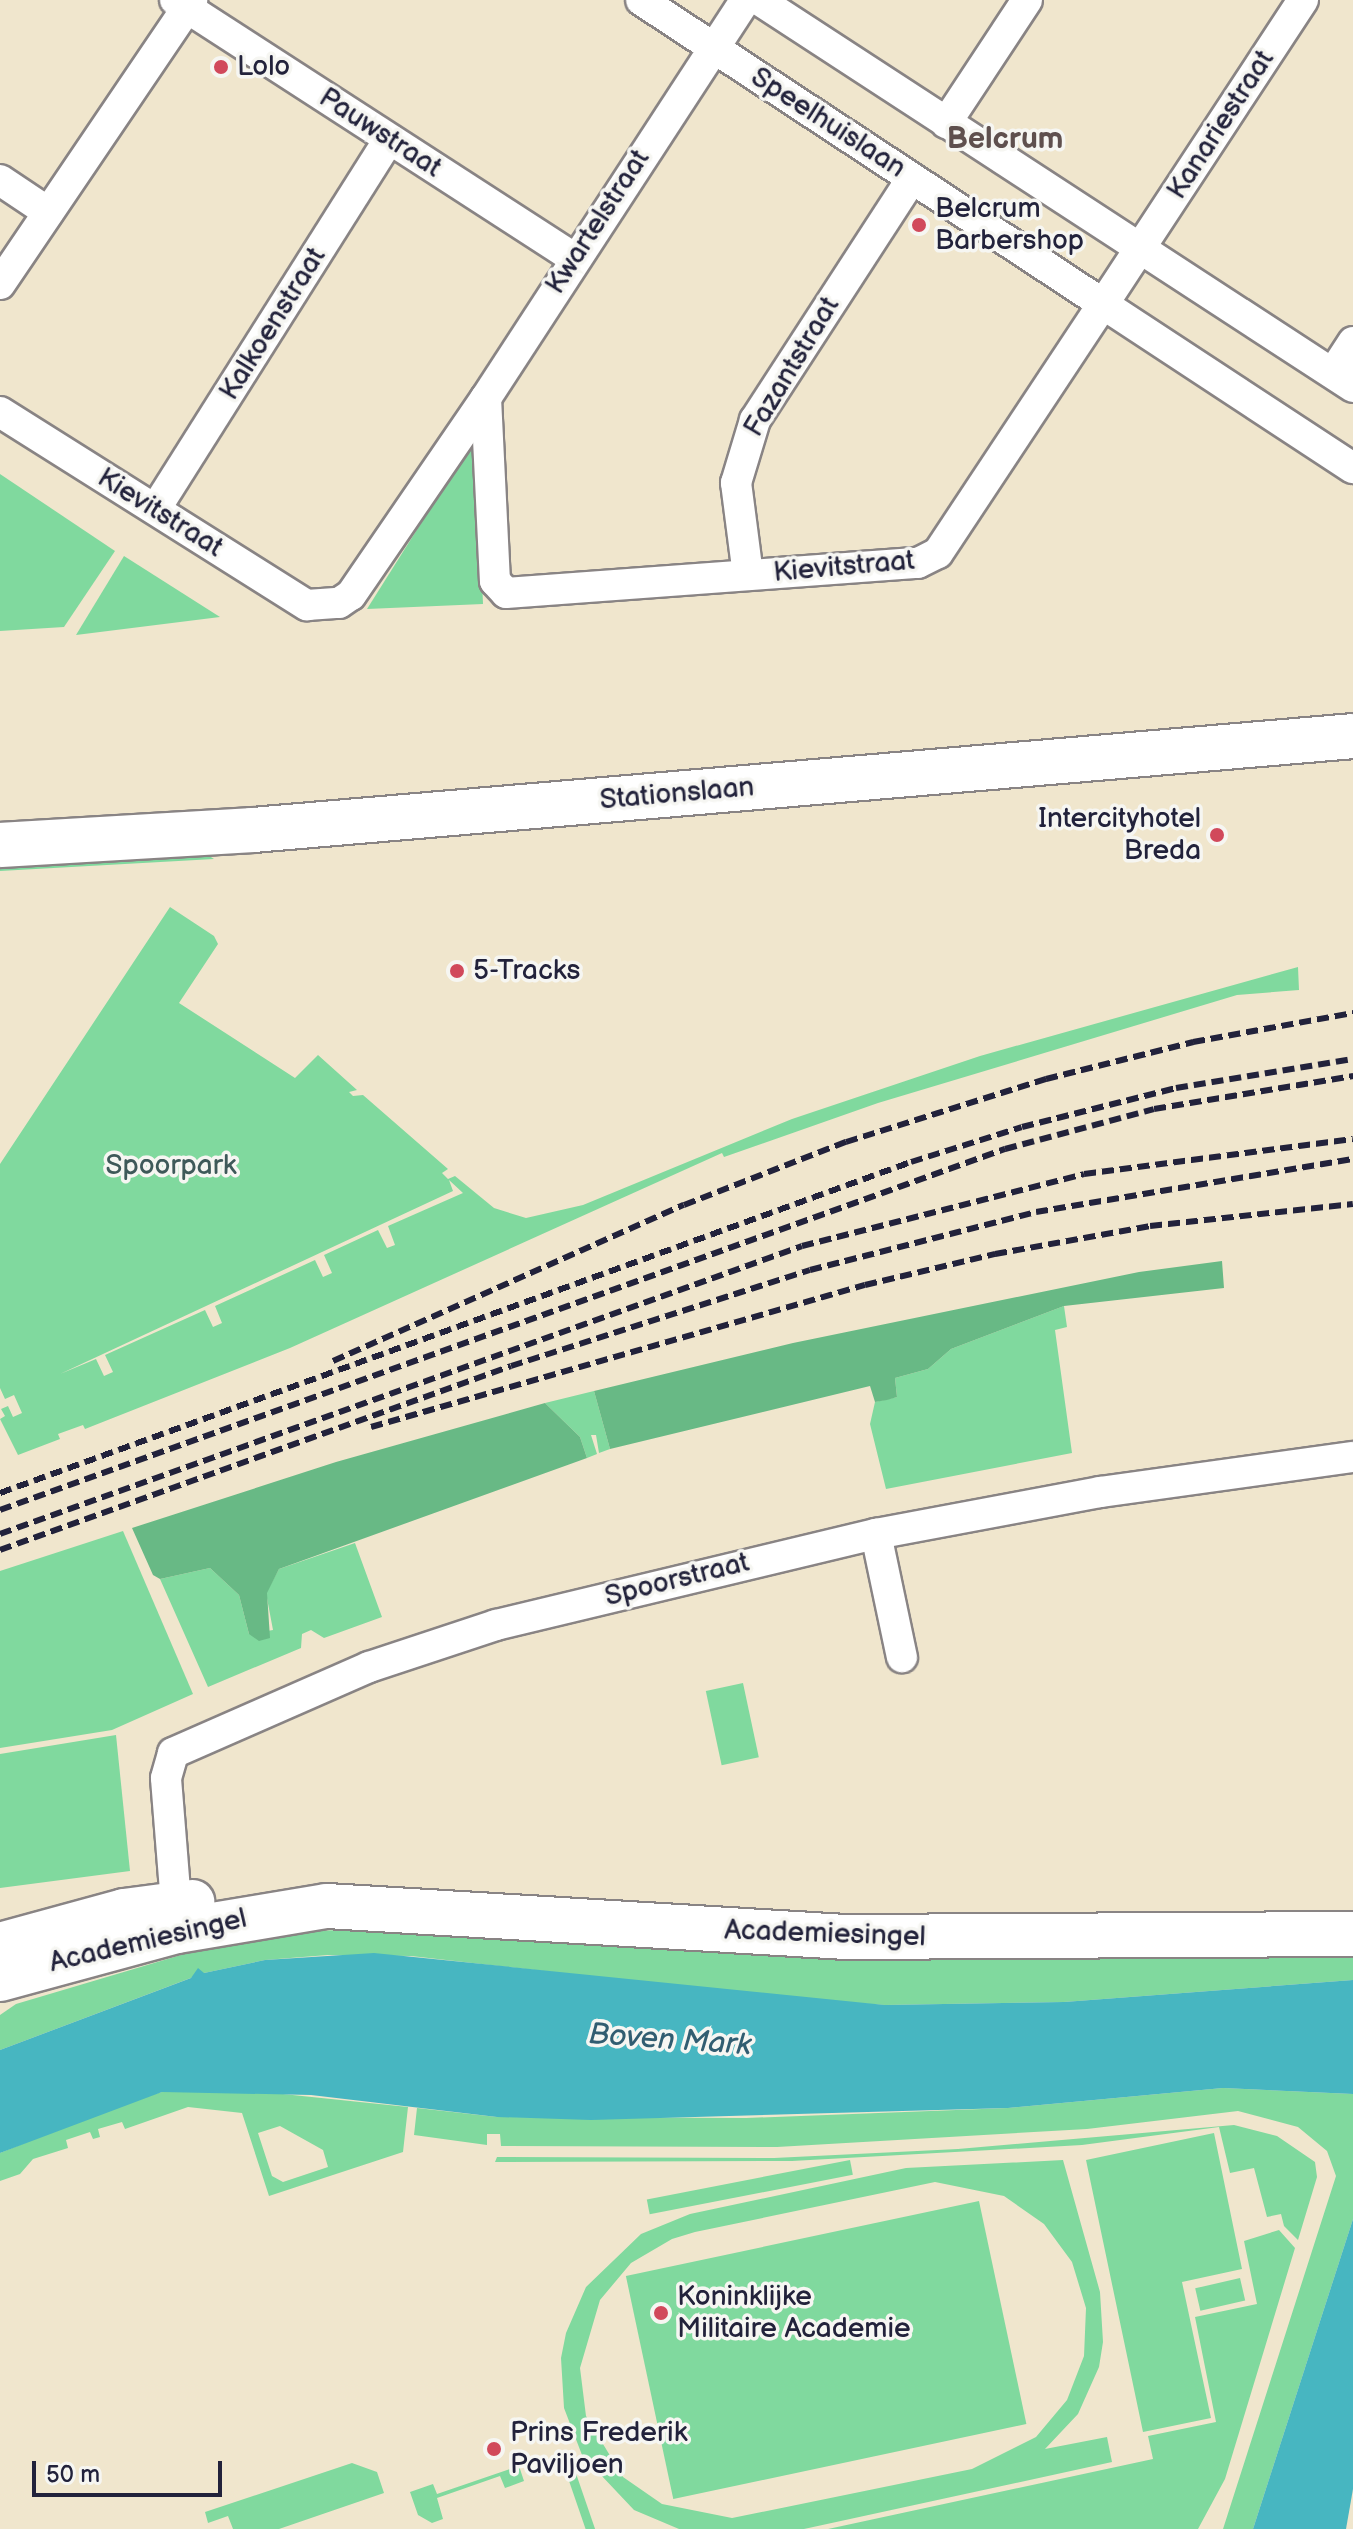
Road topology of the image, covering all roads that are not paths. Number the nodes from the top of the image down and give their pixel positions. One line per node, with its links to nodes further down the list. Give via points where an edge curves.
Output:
1 (641, 0): 7 (street, Speelhuislaan)
2 (745, 0): 7 (street)
3 (759, 0): 8 (street)
4 (1027, 0): 8 (street)
5 (1303, 0): 13 (street, Kanariestraat)
6 (185, 3): 9 (street, Pauwstraat); 12 (street)
7 (713, 47): 10 (street, Speelhuislaan); 14 (street, Kwartelstraat)
8 (946, 123): 13 (street)
9 (389, 140): 14 (street, Pauwstraat); 22 (street, Kalkoenstraat)
10 (912, 178): 16 (street, Speelhuislaan); 23 (street, Fazantstraat, via 747,440 736,483)
11 (0, 180): 12 (street)
12 (48, 212): 15 (street)
13 (1140, 250): 16 (street); 18 (street)
14 (574, 258): 19 (street, Kwartelstraat)
15 (0, 284)
16 (1103, 304): 21 (street, Speelhuislaan); 23 (street, Kievitstraat, via 933,558)
17 (1353, 342): 18 (street)
18 (1343, 380)
19 (486, 398): 23 (street, Kievitstraat, via 499,587 515,593); 24 (street, Kwartelstraat, via 351,595)
20 (0, 412): 22 (street, Kievitstraat)
21 (1353, 468)
22 (156, 508): 24 (street, Kievitstraat, via 307,605)
23 (748, 575)
24 (323, 607)
25 (1353, 719): 27 (main road, Stationslaan, via 155,818)
26 (1353, 736): 28 (main road, Stationslaan, via 226,832)
27 (0, 821)
28 (0, 845)
29 (1353, 1457): 30 (street, Spoorstraat, via 1116,1490)
30 (876, 1534): 31 (street); 32 (street, Spoorstraat, via 462,1635 369,1667 183,1746 166,1769)
31 (902, 1657)
32 (176, 1903): 33 (main road, Academiesingel, via 227,1899); 35 (main road, Academiesingel, via 124,1911)
33 (298, 1908): 34 (main road, Academiesingel, via 846,1937); 36 (main road, Academiesingel, via 95,1950)
34 (1353, 1934)
35 (0, 1945)
36 (0, 1979)

